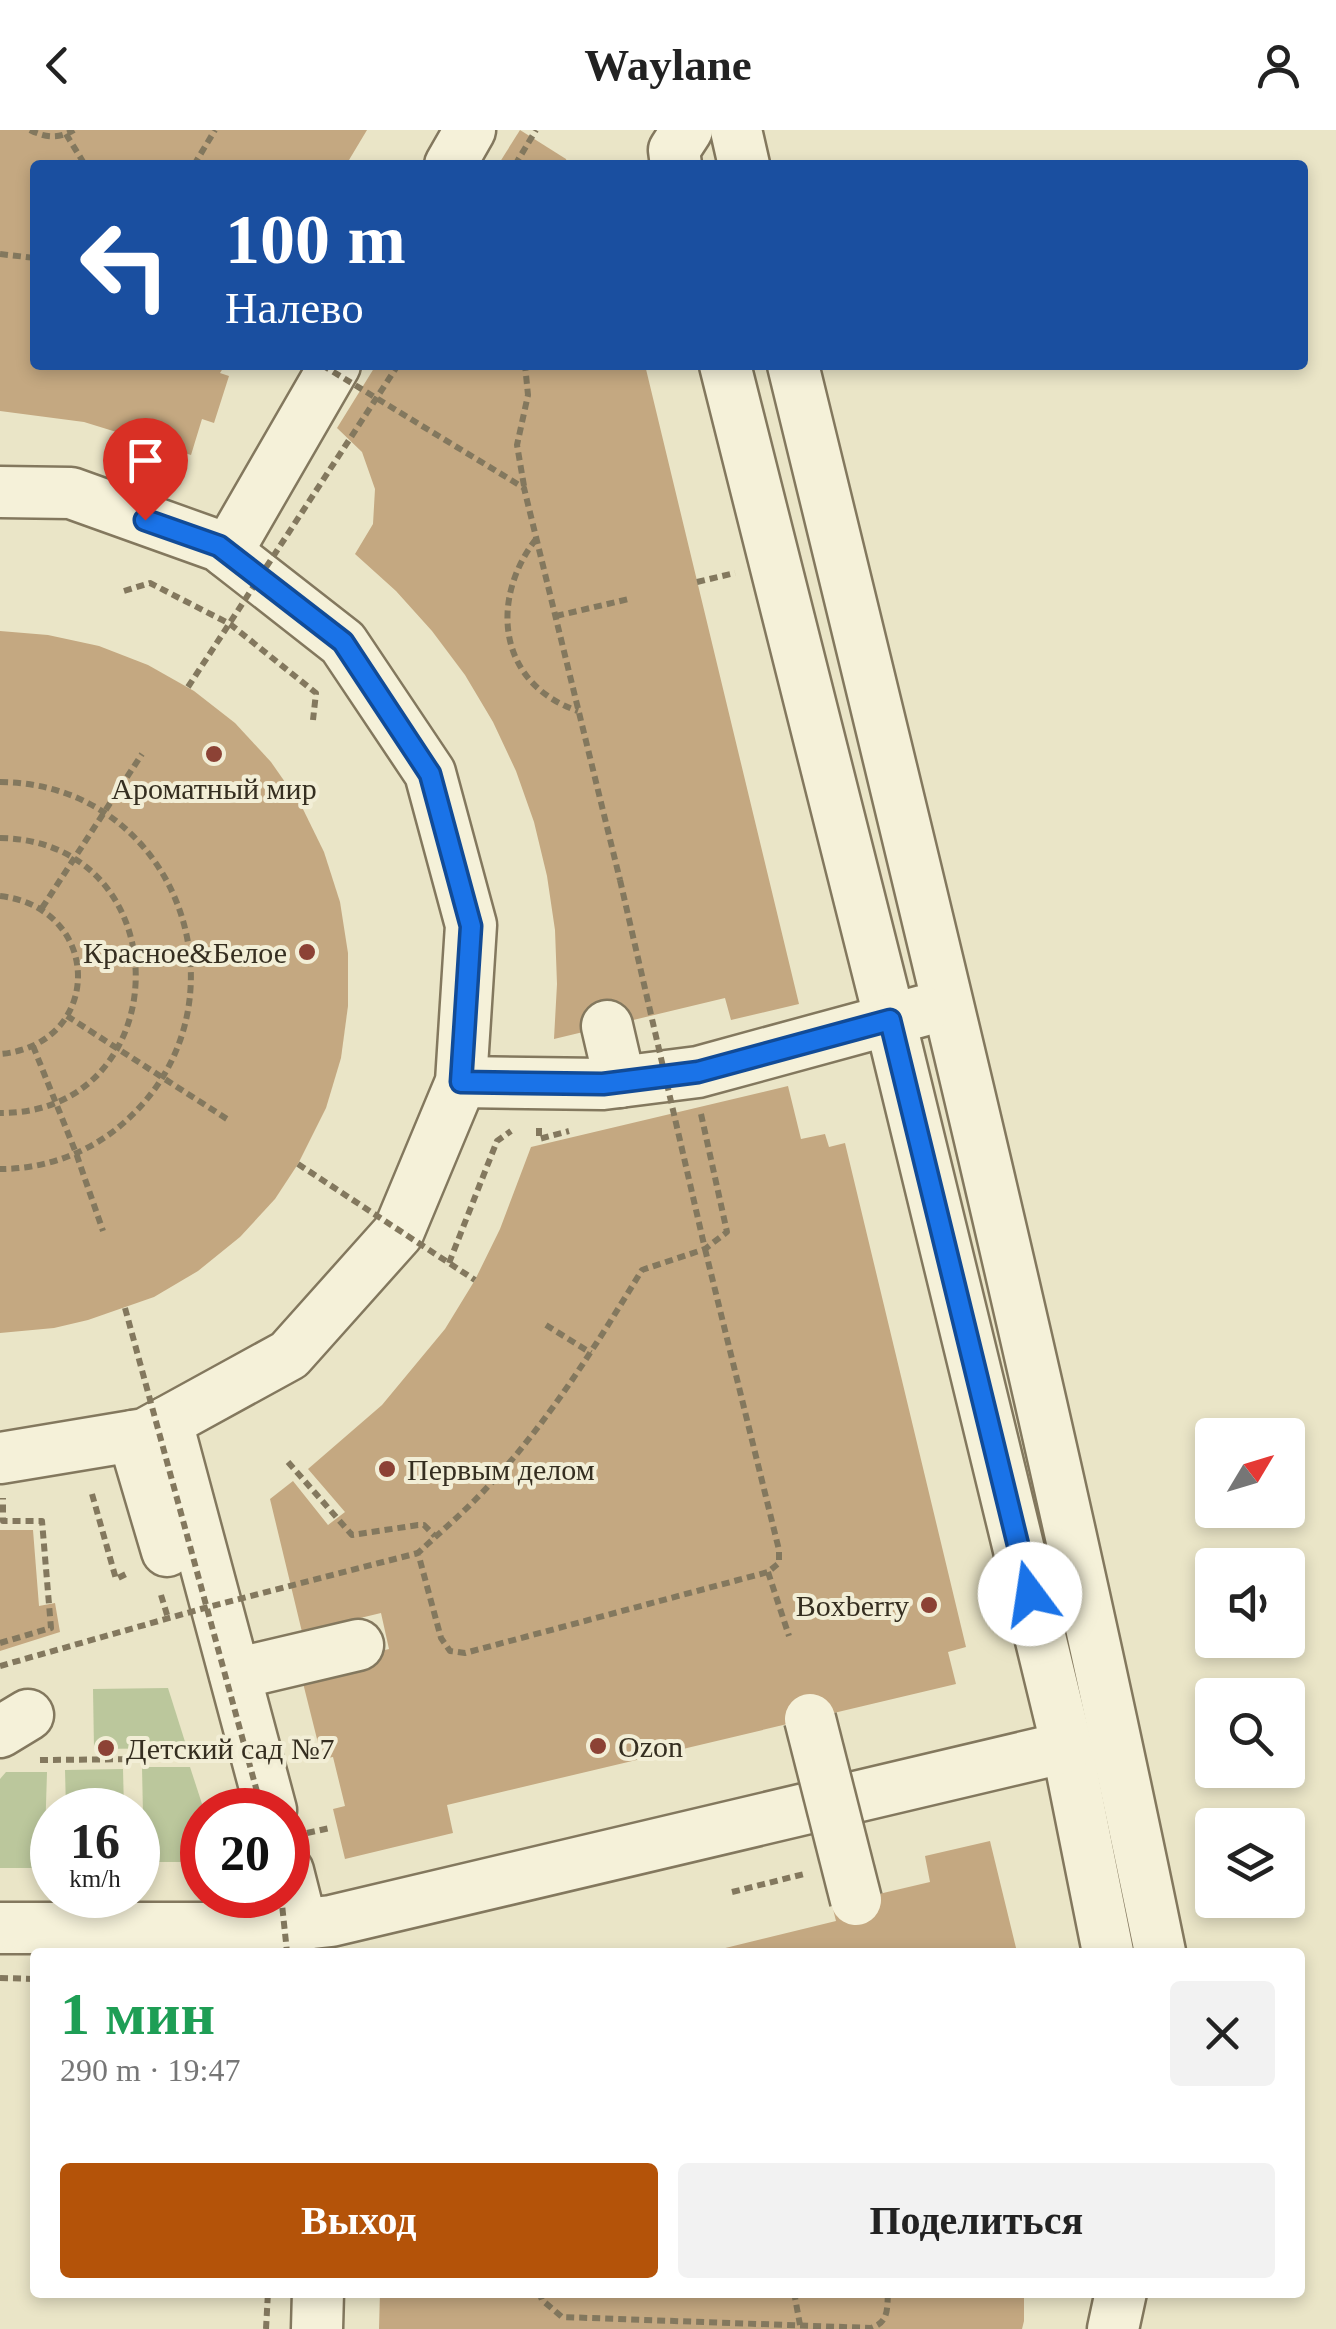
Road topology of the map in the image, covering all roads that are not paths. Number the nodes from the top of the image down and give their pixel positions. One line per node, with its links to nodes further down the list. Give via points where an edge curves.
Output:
1 (470, 130): 4 (lane)
2 (688, 130): 5 (lane, via 674,150)
3 (736, 130): 6 (lane)
4 (453, 160)
5 (675, 160)
6 (743, 160)
7 (332, 370): 11 (lane)
8 (726, 370): 13 (lane)
9 (794, 370): 12 (lane)
10 (0, 492): 11 (lane, via 70,494)
11 (228, 552): 15 (lane, via 343,642 430,774 471,926)
12 (948, 1004): 13 (lane); 29 (lane)
13 (890, 1020): 16 (lane, via 698,1072); 22 (lane)
14 (607, 1026): 16 (lane)
15 (461, 1082): 16 (lane); 17 (lane, via 398,1234 289,1355)
16 (669, 1096)
17 (150, 1429): 18 (lane); 20 (lane); 23 (lane)
18 (0, 1458)
19 (358, 1645): 20 (lane)
20 (235, 1674): 24 (lane)
21 (810, 1719): 25 (lane, bridge)
22 (1067, 1747): 26 (lane); 28 (lane)
23 (237, 1788)
24 (273, 1788)
25 (851, 1882)
26 (294, 1924): 27 (lane)
27 (0, 1928)
28 (1107, 1948)
29 (1159, 1948)
30 (318, 2298): 32 (lane)
31 (1120, 2298): 33 (lane)
32 (317, 2329)
33 (1113, 2329)

